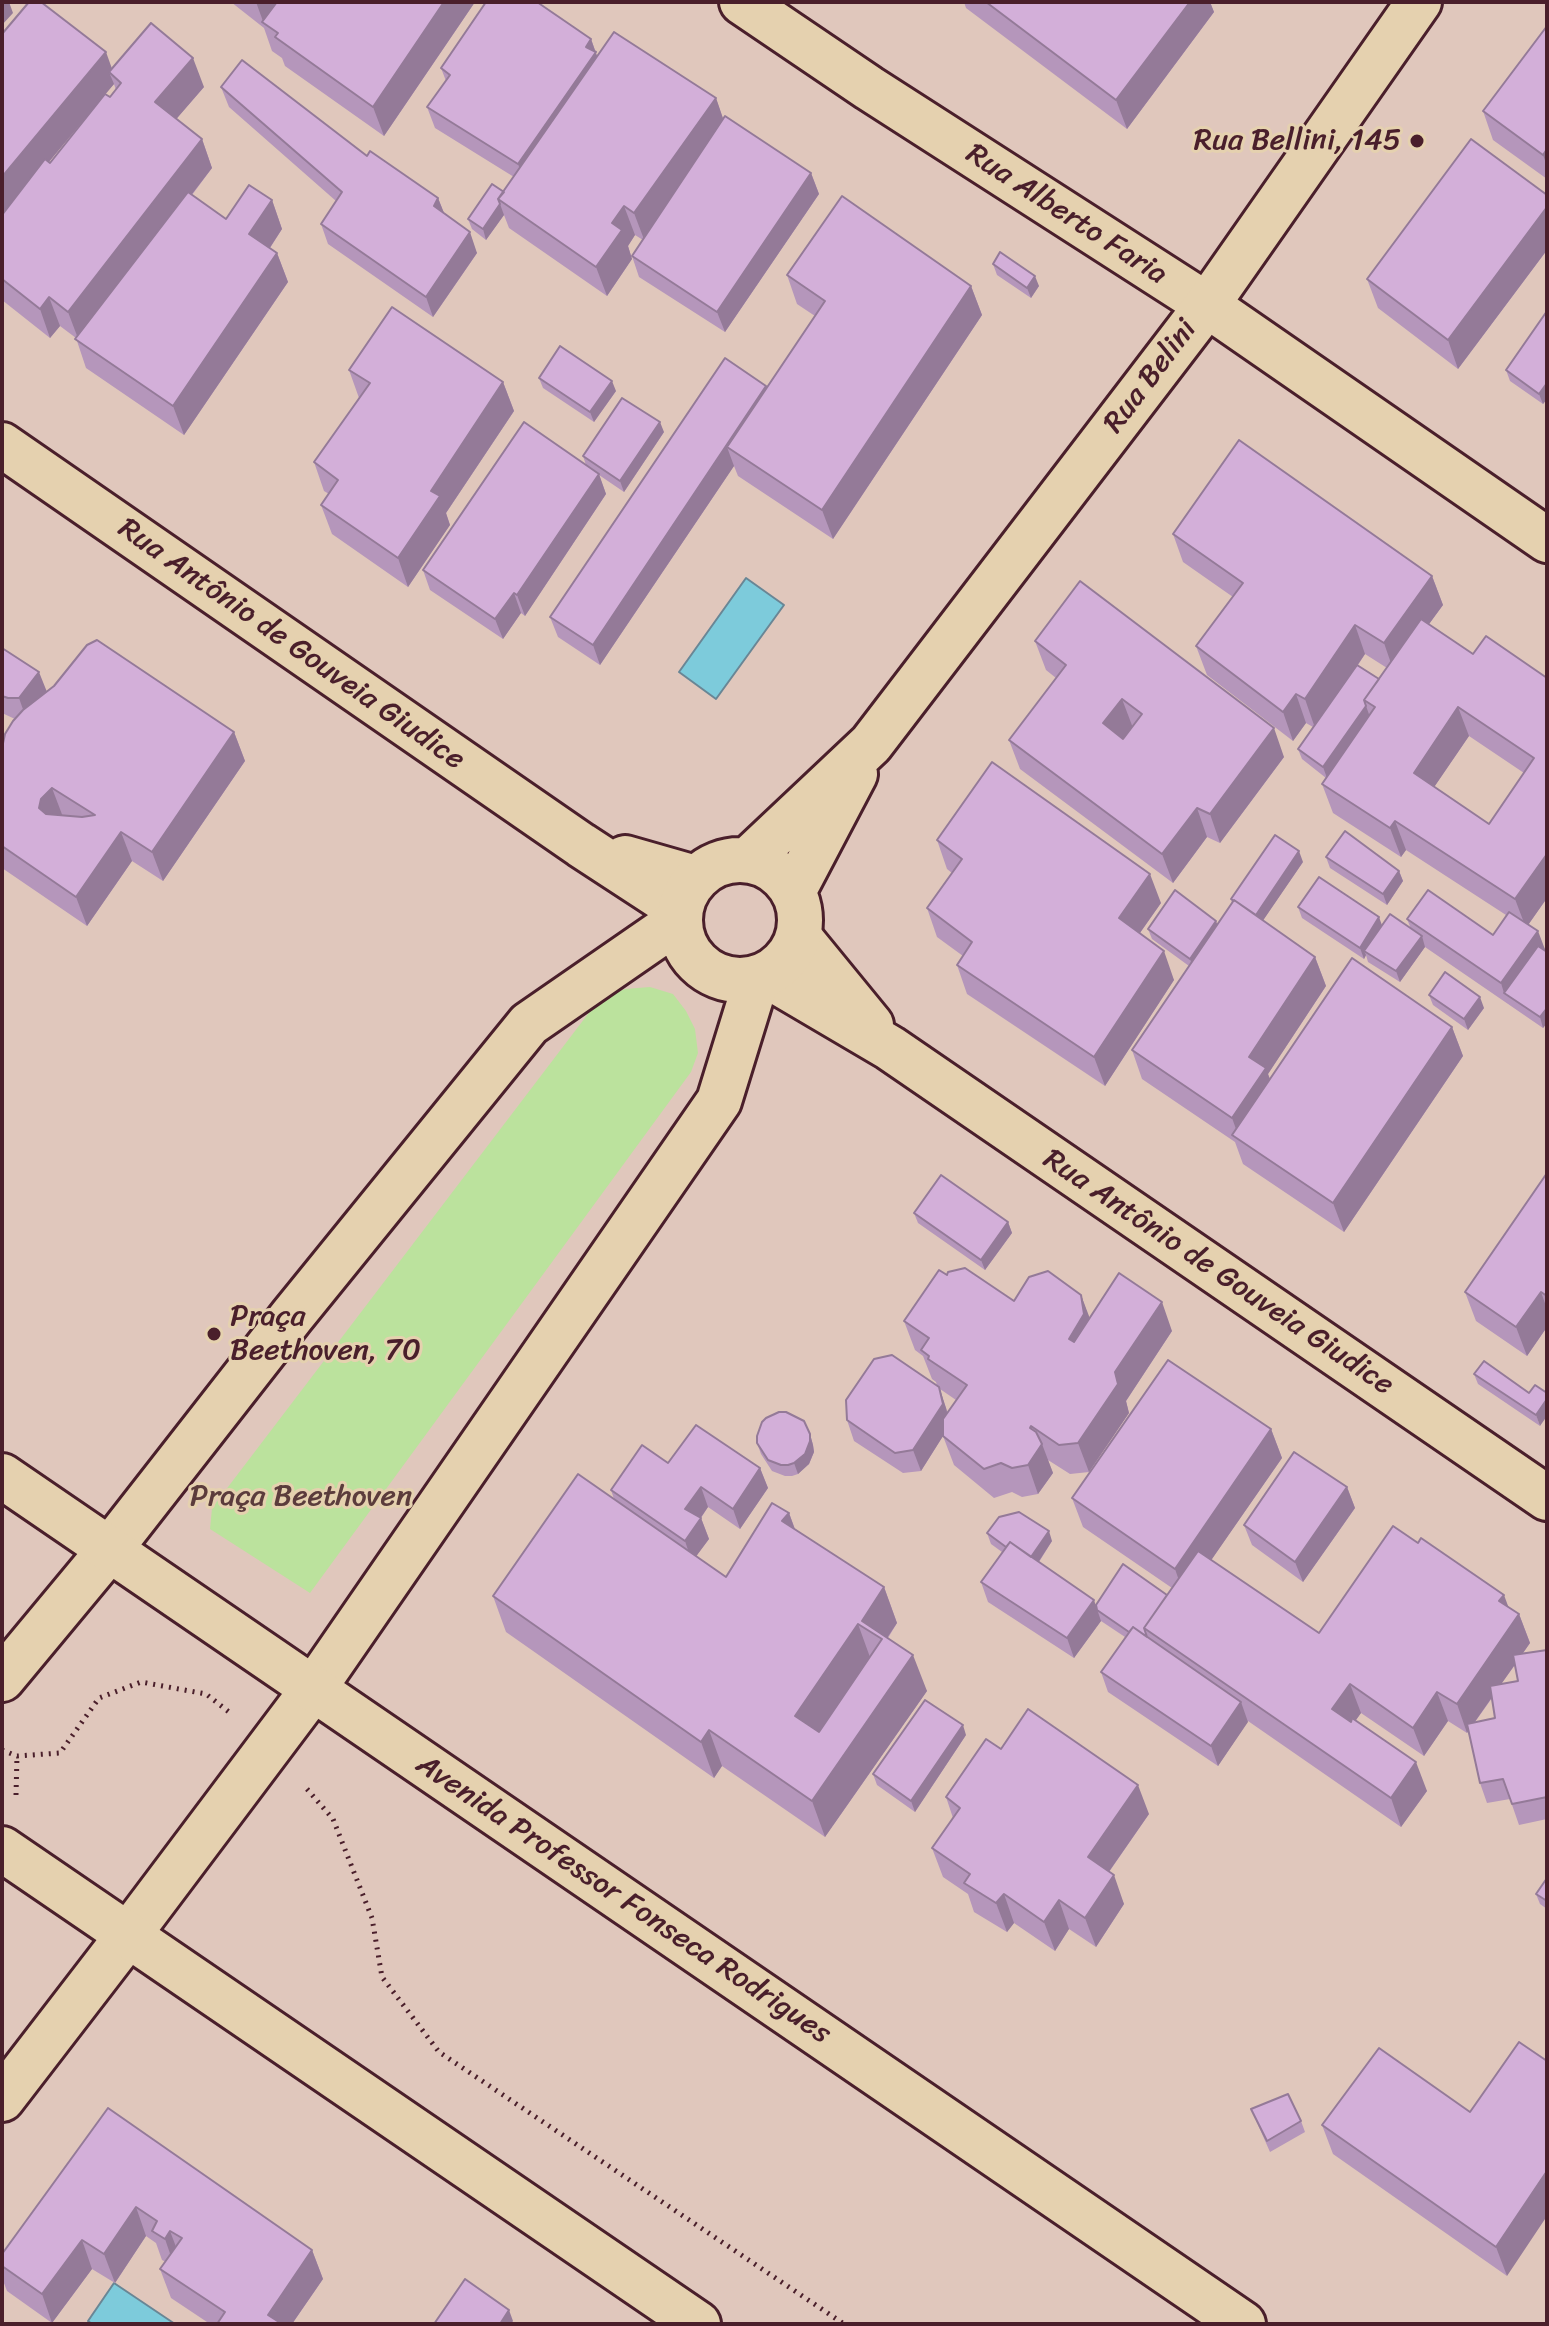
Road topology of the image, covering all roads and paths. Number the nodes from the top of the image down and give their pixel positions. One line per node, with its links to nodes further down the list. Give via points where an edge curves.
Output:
1 (742, 2): 3 (main road, Rua Alberto Faria)
2 (1419, 2): 3 (main road, Rua Belini)
3 (1207, 305): 5 (main road, Rua Alberto Faria); 6 (main road, Rua Belini)
4 (2, 445): 9 (main road, Rua Antônio de Gouveia Giudice, via 581,845)
5 (1547, 540)
6 (871, 744): 7 (main road, Rua Belini); 8 (main road, Rua Belini)
7 (748, 860): 8 (main road, via 782,876); 9 (main road, via 720,863)
8 (793, 892): 10 (main road, via 800,914)
9 (684, 902): 11 (main road, via 683,943 694,962 735,981); 15 (main road, via 529,1024)
10 (799, 937): 11 (main road, via 780,965); 12 (main road, Rua Antônio de Gouveia Giudice)
11 (762, 976): 12 (main road, Rua Antônio de Gouveia Giudice); 17 (main road, via 719,1101)
12 (890, 1048): 14 (main road, Rua Antônio de Gouveia Giudice)
13 (2, 1476): 15 (main road, Avenida Professor Fonseca Rodrigues)
14 (1547, 1498)
15 (110, 1549): 16 (main road); 17 (main road, Avenida Professor Fonseca Rodrigues)
16 (2, 1679)
17 (314, 1688): 18 (main road); 25 (main road, Avenida Professor Fonseca Rodrigues)
18 (270, 1746): 19 (path, via 206,1694 141,1682 99,1698 60,1753 17,1756); 21 (main road); 24 (path, via 333,1819 372,1918 382,1977 439,2052)
19 (2, 1750)
20 (2, 1849): 21 (main road)
21 (129, 1934): 22 (main road); 23 (main road)
22 (2, 2099)
23 (698, 2324)
24 (844, 2324)
25 (1243, 2324)

